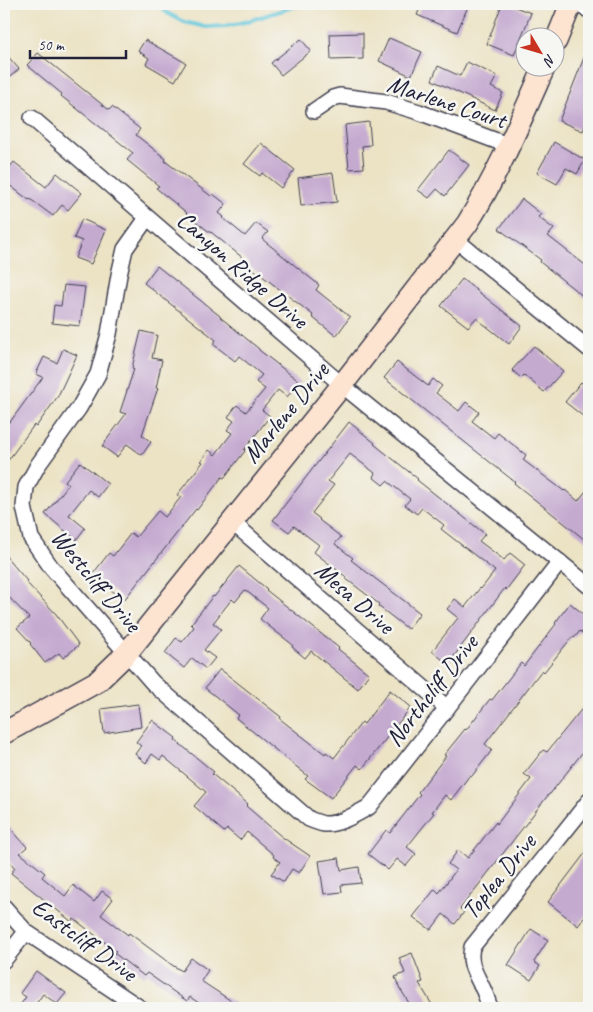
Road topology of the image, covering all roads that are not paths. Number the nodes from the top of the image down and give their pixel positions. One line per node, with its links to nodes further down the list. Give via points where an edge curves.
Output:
1 (571, 4): 4 (street)
2 (576, 4): 3 (street)
3 (589, 10)
4 (561, 28)
5 (540, 78): 8 (street, Marlene Drive)
6 (314, 111): 8 (street, Marlene Court, via 340,96 386,102)
7 (32, 118): 9 (street, Canyon Ridge Drive)
8 (510, 146): 10 (street, Marlene Drive, via 484,196)
9 (148, 218): 12 (street, Canyon Ridge Drive); 16 (street, Westcliff Drive, via 125,249 98,374 79,408 34,472 26,487 24,507 31,538 51,568)
10 (455, 239): 11 (street); 12 (street, Marlene Drive)
11 (589, 349)
12 (342, 385): 13 (street, Marlene Drive); 14 (street, Canyon Ridge Drive)
13 (232, 522): 16 (street, Marlene Drive); 17 (street, Mesa Drive)
14 (560, 562): 15 (street, Canyon Ridge Drive); 17 (street, Northcliff Drive)
15 (589, 586)
16 (127, 653): 18 (street, Marlene Drive, via 98,681); 20 (street, Westcliff Drive, via 154,683 287,800 309,819)
17 (448, 708): 20 (street, Northcliff Drive, via 369,807 353,816)
18 (4, 732)
19 (589, 801): 25 (street, Toplea Drive, via 472,947 472,966)
20 (322, 824)
21 (4, 907): 22 (street, Eastcliff Drive)
22 (26, 932): 23 (street); 24 (street, Eastcliff Drive)
23 (4, 960)
24 (140, 1008)
25 (490, 1008)

